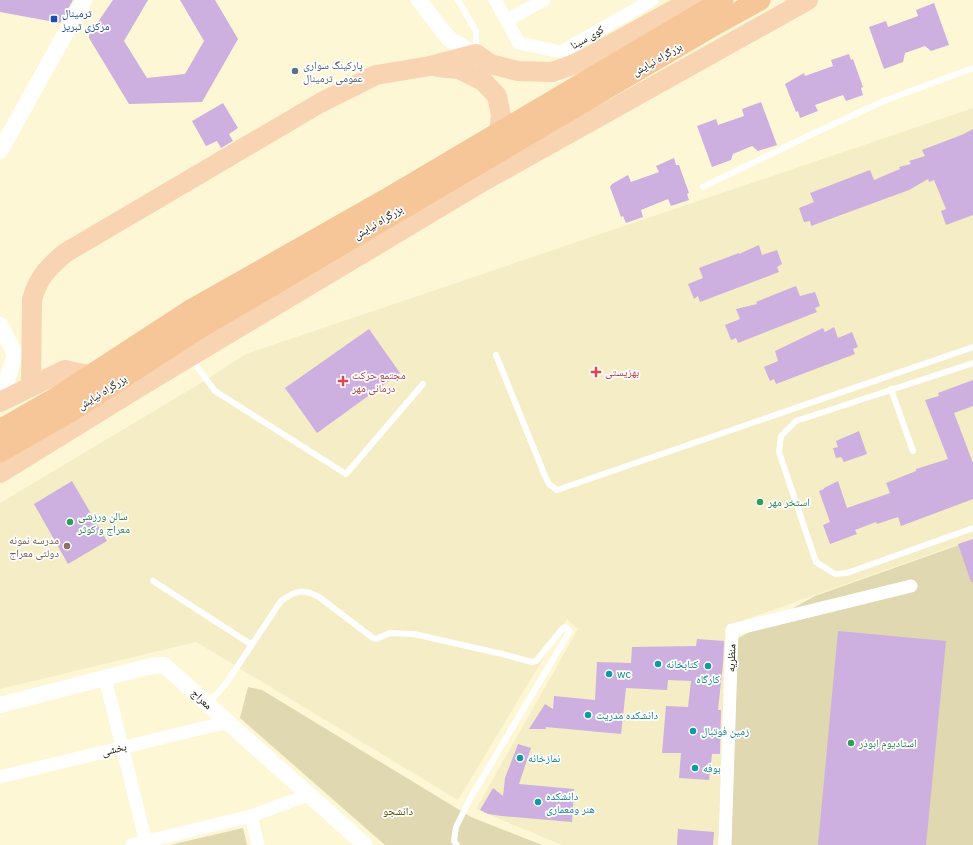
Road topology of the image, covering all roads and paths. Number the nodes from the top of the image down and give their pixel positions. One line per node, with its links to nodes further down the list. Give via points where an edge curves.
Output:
1 (84, 0): 15 (street)
2 (419, 0): 12 (street, via 449,38)
3 (458, 0): 12 (lane, via 476,31)
4 (495, 0): 11 (street)
5 (544, 0): 11 (street)
6 (652, 0): 11 (street, کوی سینا, via 561,52 518,43)
7 (692, 0): 12 (main road, via 575,64 552,72 511,70 490,64)
8 (723, 0): 28 (highway, بزرگراه نیایش, via 390,197 189,311 57,397)
9 (760, 0): 30 (highway, بزرگراه نیایش, via 206,324 70,412)
10 (808, 0): 16 (main road, بزرگراه نیایش)
11 (507, 20)
12 (476, 54): 13 (main road)
13 (430, 66): 16 (main road, via 460,69 483,81 497,96 501,115 498,142 492,168); 24 (main road, via 376,75 320,103 65,254 46,269 32,300)
14 (973, 68): 17 (lane, via 884,101)
15 (0, 151)
16 (482, 182): 21 (main road, بزرگراه نیایش)
17 (702, 187)
18 (0, 325): 27 (street, via 15,354)
19 (973, 347): 20 (lane, via 557,490 549,484 545,476)
20 (496, 356)
21 (190, 357): 23 (lane, via 215,391 346,474); 25 (main road, بزرگراه نیایش)
22 (973, 363): 26 (lane)
23 (423, 384)
24 (31, 386): 25 (main road, via 65,370); 27 (main road)
25 (141, 386): 31 (main road, بزرگراه نیایش)
26 (891, 389): 29 (lane); 32 (lane, via 796,421 781,436 779,452 816,562 835,574 847,572)
27 (0, 402)
28 (0, 430)
29 (913, 451)
30 (0, 452)
31 (0, 473)
32 (973, 528)
33 (153, 581): 35 (lane)
34 (911, 586): 49 (street, منظریه, via 732,630)
35 (252, 645): 37 (lane, via 225,685); 48 (lane, via 281,601 299,591 319,597 376,639 390,633 414,634 532,662 536,661 563,628 568,629 567,636 475,790 456,827 454,840)
36 (105, 678): 37 (street, معراج, via 164,665); 38 (street, معراج); 40 (street)
37 (207, 704): 39 (street, معراج)
38 (0, 705)
39 (228, 722): 40 (street, بخشی); 42 (street, معراج)
40 (122, 747): 41 (street, بخشی); 44 (street)
41 (0, 777)
42 (308, 795): 43 (street); 47 (street, معراج)
43 (251, 816): 44 (street); 46 (street)
44 (146, 842): 45 (street)
45 (132, 845)
46 (258, 845)
47 (365, 845)
48 (457, 845)
49 (725, 845)

